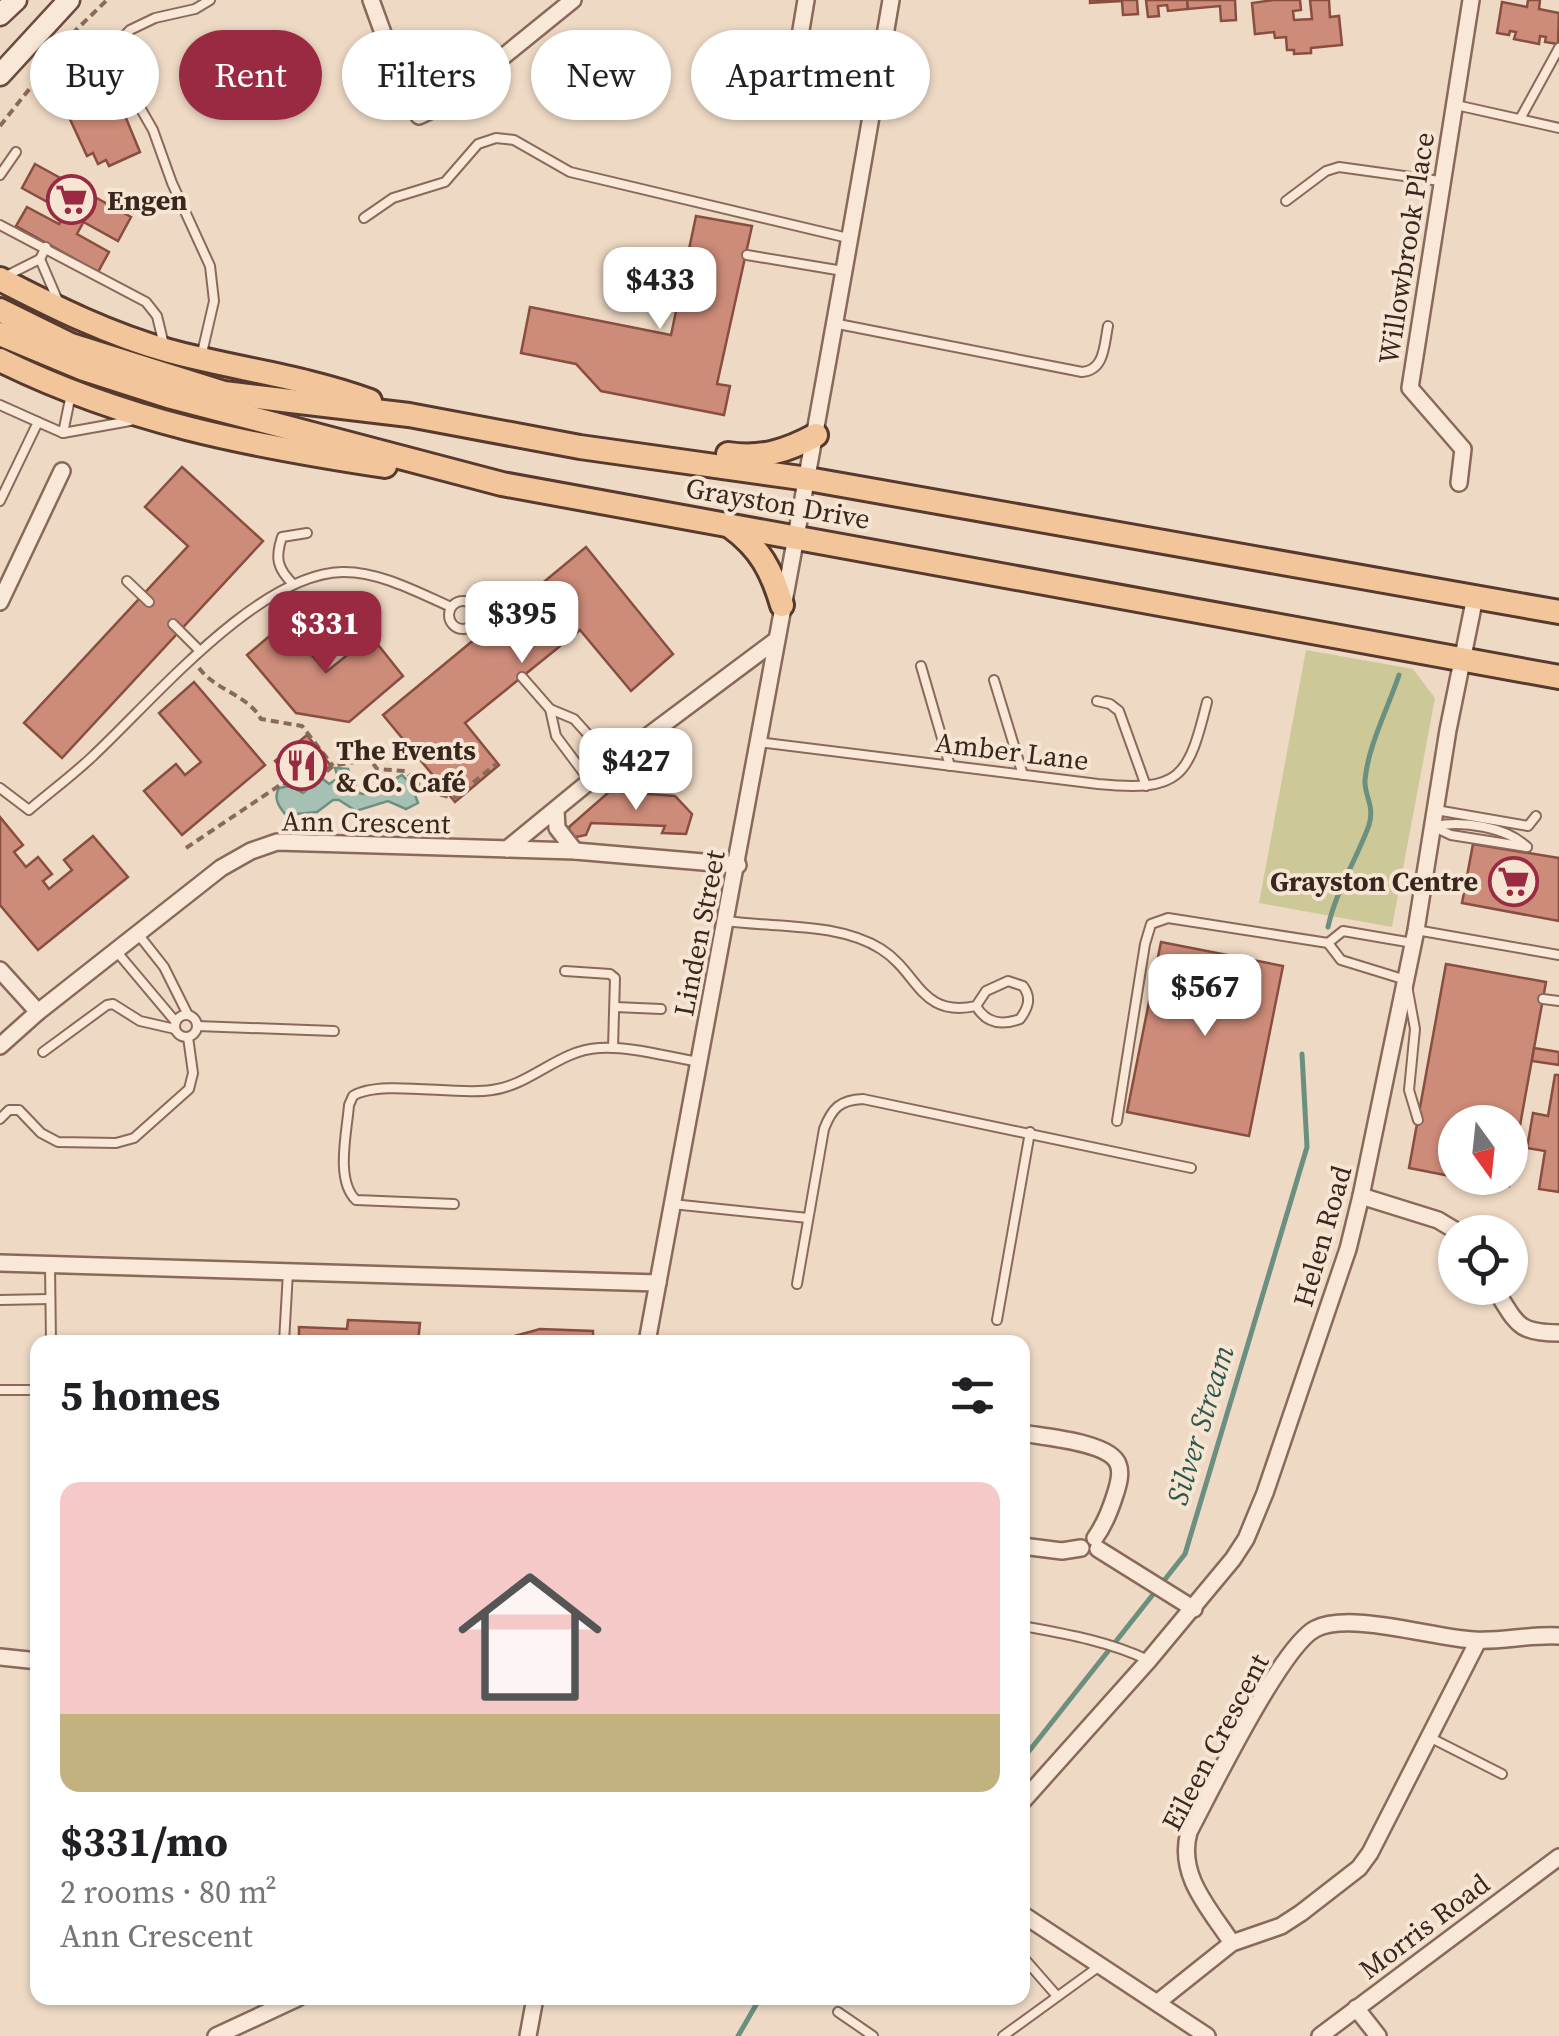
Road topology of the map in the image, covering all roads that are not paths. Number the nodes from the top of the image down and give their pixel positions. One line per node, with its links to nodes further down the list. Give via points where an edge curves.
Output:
1 (16, 0): 9 (main road)
2 (69, 0): 12 (main road)
3 (210, 0): 34 (lane, via 130,30 118,57 210,266 214,301)
4 (371, 0): 5 (street, via 419,116 446,103)
5 (573, 0)
6 (806, 0): 10 (street)
7 (891, 0): 22 (street, Linden Street)
8 (1471, 0): 13 (street, Willowbrook Place)
9 (0, 15)
10 (801, 30)
11 (1559, 48): 14 (lane)
12 (0, 75)
13 (1453, 104): 14 (lane); 18 (street, Willowbrook Place)
14 (1524, 121): 15 (lane)
15 (1559, 128)
16 (16, 152): 17 (lane)
17 (0, 175)
18 (1440, 180): 19 (lane, via 1339,166); 46 (street, Willowbrook Place, via 1410,388 1463,449)
19 (1286, 201)
20 (364, 218): 22 (lane, via 393,198 445,182 478,144 496,138 514,140 570,172)
21 (0, 226): 23 (lane)
22 (848, 238): 26 (street, Linden Street)
23 (46, 247): 25 (lane); 33 (lane, via 146,302 157,316)
24 (747, 255): 26 (lane)
25 (40, 259): 27 (lane); 28 (lane)
26 (843, 271): 30 (street, Linden Street)
27 (0, 279): 28 (main road)
28 (62, 309): 33 (main road)
29 (0, 310): 38 (main road, Grayston Drive, via 116,361 224,392)
30 (833, 323): 31 (lane, via 1082,372 1100,364); 42 (street, Linden Street)
31 (1108, 326)
32 (0, 334): 47 (main road, Grayston Drive, via 84,369 263,424)
33 (164, 350): 34 (main road)
34 (201, 359): 38 (main road, via 298,379)
35 (0, 360): 36 (main road)
36 (70, 394): 39 (main road); 41 (lane)
37 (0, 405): 40 (lane)
38 (408, 415): 43 (main road, Grayston Drive)
39 (149, 418): 41 (lane); 47 (main road, via 258,446)
40 (38, 422): 41 (lane); 48 (lane)
41 (63, 433)
42 (816, 435): 43 (main road, via 774,453 744,456); 45 (street, Linden Street)
43 (580, 447): 45 (main road, Grayston Drive)
44 (62, 471): 55 (street)
45 (808, 479): 51 (street, Linden Street); 54 (main road, Grayston Drive)
46 (1459, 483)
47 (502, 484): 49 (main road, Grayston Drive)
48 (0, 501)
49 (727, 524): 51 (main road, Grayston Drive); 57 (main road, via 764,558)
50 (307, 532): 53 (lane, via 282,536 276,554 279,570)
51 (796, 536): 57 (street, Linden Street); 65 (main road, Grayston Drive)
52 (128, 581): 56 (lane)
53 (293, 584): 58 (lane, via 341,572 363,574); 64 (lane)
54 (1475, 597): 59 (main road, Grayston Drive); 65 (street, Helen Road)
55 (0, 602)
56 (149, 602)
57 (782, 605): 63 (street, Linden Street)
58 (451, 608): 61 (lane, via 453,625); 61 (lane, via 472,604)
59 (1559, 612)
60 (173, 624): 64 (lane)
61 (474, 624): 62 (lane)
62 (482, 633)
63 (775, 641): 73 (street, Linden Street); 74 (street)
64 (200, 651): 79 (lane, via 29,810)
65 (1464, 659): 68 (main road, Grayston Drive); 82 (street, Helen Road)
66 (921, 666): 75 (lane)
67 (522, 677): 72 (lane)
68 (1559, 677)
69 (994, 680): 76 (lane)
70 (1096, 701): 78 (lane, via 1119,712)
71 (1207, 702): 78 (lane, via 1188,764)
72 (550, 709): 74 (lane, via 574,719); 77 (lane, via 556,736)
73 (758, 742): 75 (lane, Amber Lane); 86 (street, Linden Street)
74 (614, 762): 77 (street)
75 (950, 766): 76 (lane, Amber Lane)
76 (1023, 775): 78 (lane, Amber Lane)
77 (591, 781): 80 (street)
78 (1146, 786)
79 (0, 788)
80 (556, 810): 84 (street); 85 (street, via 557,828)
81 (1536, 816): 82 (lane, via 1528,826)
82 (1435, 818): 83 (lane, via 1451,835); 89 (street, Helen Road)
83 (1527, 847)
84 (507, 849): 85 (street, Ann Crescent); 88 (street, Ann Crescent, via 277,842 221,868)
85 (575, 851): 86 (street, Ann Crescent)
86 (738, 865): 87 (street, Linden Street)
87 (727, 921): 99 (lane, via 853,936 884,951 931,1002); 110 (street, Linden Street)
88 (138, 933): 91 (street, Ann Crescent); 102 (lane)
89 (1415, 937): 90 (lane, via 1343,931); 92 (lane); 95 (street, Helen Road)
90 (1328, 943): 95 (lane, via 1342,960); 113 (lane, via 1175,918 1151,924)
91 (116, 950): 101 (street, Ann Crescent); 103 (lane)
92 (1559, 955)
93 (0, 970): 101 (street)
94 (565, 971): 98 (lane, via 610,974)
95 (1406, 980): 112 (lane, via 1415,1029 1408,1090); 116 (street, Helen Road)
96 (1543, 999): 97 (lane)
97 (1559, 1001)
98 (615, 1006): 100 (lane); 108 (lane)
99 (976, 1006): 99 (lane, via 1000,982 1022,986 1029,998 1020,1019 1008,1023 984,1017)
100 (662, 1009)
101 (38, 1012): 107 (street, Ann Crescent)
102 (188, 1014): 103 (lane); 104 (lane)
103 (175, 1025): 106 (lane); 109 (lane, via 140,1021 106,1004)
104 (197, 1026): 105 (lane); 106 (lane)
105 (334, 1030)
106 (188, 1036): 111 (lane, via 189,1090 134,1138 58,1142 19,1110)
107 (0, 1046)
108 (614, 1048): 110 (lane); 117 (lane, via 578,1051 490,1091 372,1089 353,1096 344,1180 350,1195)
109 (43, 1052)
110 (699, 1062): 118 (street, Linden Street)
111 (0, 1119)
112 (1418, 1120)
113 (1117, 1121)
114 (1030, 1132): 115 (lane); 119 (lane, via 850,1099 835,1107 824,1129); 129 (lane)
115 (1191, 1168)
116 (1361, 1196): 120 (street); 139 (street, Helen Road, via 1259,1508 1246,1539)
117 (454, 1204)
118 (672, 1204): 119 (lane); 124 (street, Linden Street)
119 (808, 1218): 125 (lane)
120 (1438, 1220)
121 (0, 1263): 122 (street)
122 (50, 1265): 123 (street); 126 (lane)
123 (288, 1272): 124 (street); 132 (lane)
124 (658, 1283): 133 (street, Linden Street)
125 (797, 1284)
126 (50, 1299): 127 (lane); 131 (lane)
127 (0, 1300)
128 (1506, 1305): 130 (street, via 1532,1333)
129 (997, 1320)
130 (1559, 1333)
131 (51, 1335)
132 (284, 1335)
133 (649, 1335)
134 (0, 1390): 135 (lane)
135 (30, 1390)
136 (1030, 1434): 137 (street, via 1088,1445 1115,1458 1117,1488)
137 (1092, 1545): 138 (street, via 1062,1551); 139 (street)
138 (1030, 1547)
139 (1194, 1609): 145 (street, Helen Road)
140 (1030, 1628): 145 (lane)
141 (1559, 1636): 142 (street, Eileen Crescent)
142 (1478, 1641): 146 (street); 151 (street, Eileen Crescent, via 1338,1622 1313,1630 1298,1644 1262,1697 1185,1845 1190,1877)
143 (0, 1658): 144 (street)
144 (30, 1660)
145 (1149, 1660): 148 (street, Helen Road)
146 (1429, 1736): 147 (lane); 151 (street, via 1358,1868 1281,1926)
147 (1502, 1774)
148 (1030, 1793)
149 (1559, 1857): 158 (street, Morris Road)
150 (1030, 1919): 153 (street)
151 (1232, 1943): 155 (street)
152 (1030, 1965): 154 (lane)
153 (1100, 1966): 154 (lane); 155 (street)
154 (1057, 1996): 163 (lane)
155 (1158, 2002): 164 (street)
156 (283, 2005): 160 (street)
157 (534, 2005): 161 (street)
158 (1356, 2008): 165 (street, Morris Road); 166 (street)
159 (838, 2012): 162 (lane)
160 (216, 2036)
161 (528, 2036)
162 (873, 2036)
163 (1004, 2036)
164 (1208, 2036)
165 (1320, 2036)
166 (1378, 2036)

